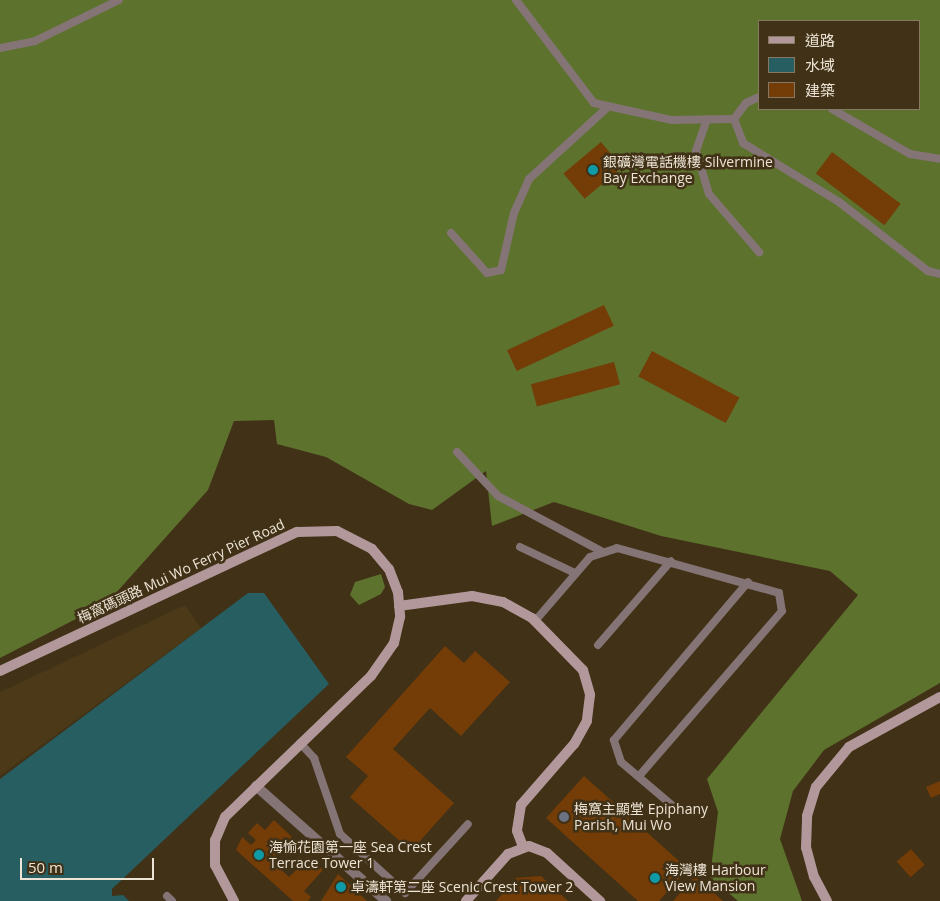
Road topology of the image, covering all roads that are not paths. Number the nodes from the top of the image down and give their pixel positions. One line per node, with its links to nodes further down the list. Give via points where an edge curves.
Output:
1 (119, 0): 3 (lane, via 35,41)
2 (516, 0): 5 (lane, via 594,103)
3 (0, 48)
4 (758, 97): 8 (lane, via 746,103)
5 (609, 106): 7 (lane, via 672,120); 10 (lane, via 529,179 514,213 501,270 487,273)
6 (834, 110): 9 (lane, via 910,154)
7 (707, 119): 8 (lane); 11 (lane, via 696,151 710,194)
8 (734, 119): 12 (lane, via 743,143 839,202 928,271)
9 (940, 159)
10 (451, 232)
11 (759, 252)
12 (940, 274)
13 (457, 452): 15 (lane, via 498,496)
14 (520, 547): 17 (lane)
15 (601, 551): 16 (lane, via 627,548); 17 (lane)
16 (671, 561): 18 (lane); 21 (lane)
17 (575, 573): 20 (lane)
18 (748, 582): 25 (lane, via 617,735 617,757); 25 (lane, via 779,593 782,610)
19 (399, 606): 20 (street, via 457,596 487,597 519,609); 22 (street, 梅窩碼頭路 Mui Wo Ferry Pier Road, via 395,581 372,549 343,533 310,529); 24 (street, 梅窩碼頭路 Mui Wo Ferry Pier Road, via 394,643 380,667)
20 (535, 621): 29 (street, via 583,670 590,708 582,734 521,805 517,831)
21 (598, 645)
22 (0, 671)
23 (940, 697): 34 (street, via 848,747 816,787 806,816 806,848 814,877)
24 (300, 743): 26 (street, 梅窩碼頭路 Mui Wo Ferry Pier Road); 28 (lane, via 314,758 340,834 405,892)
25 (639, 776): 27 (lane)
26 (256, 786): 30 (street, 梅窩碼頭路 Mui Wo Ferry Pier Road, via 225,817 216,840 218,877); 31 (street)
27 (680, 812)
28 (468, 824)
29 (523, 847): 32 (street, via 508,854); 33 (street, via 548,853)
30 (234, 901)
31 (386, 901)
32 (466, 901)
33 (600, 901)
34 (827, 901)

